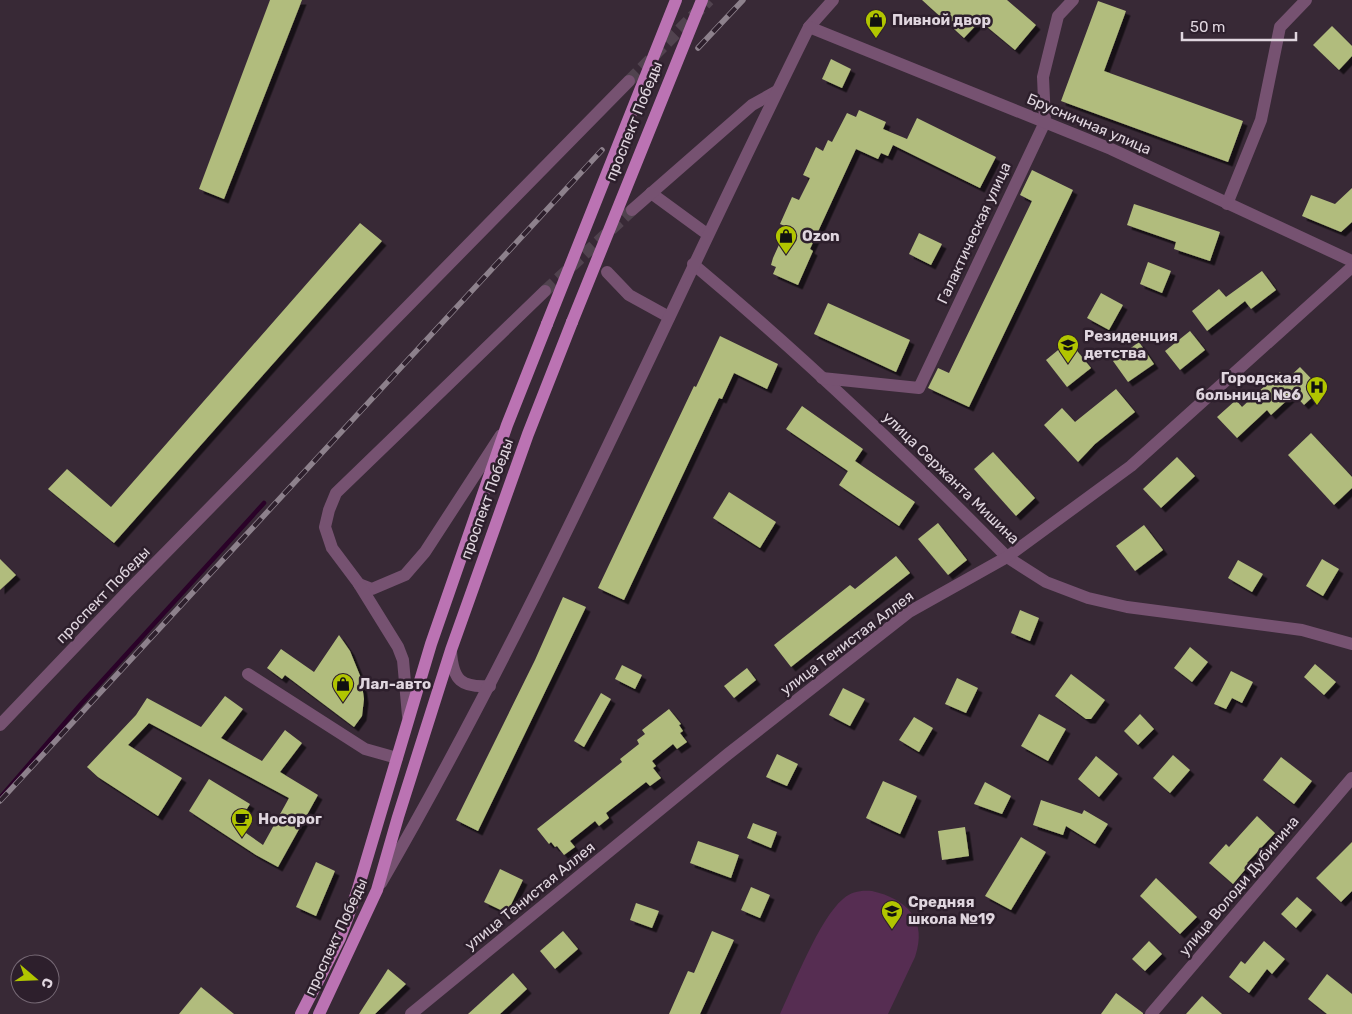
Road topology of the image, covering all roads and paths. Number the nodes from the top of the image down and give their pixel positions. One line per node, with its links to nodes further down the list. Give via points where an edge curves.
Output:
1 (676, 0): 21 (main road, проспект Победы, bridge)
2 (702, 0): 25 (main road, проспект Победы, bridge, via 528,434)
3 (833, 0): 6 (street)
4 (1073, 0): 9 (street, Галактическая улица, via 1058,16 1043,77)
5 (1306, 0): 11 (street, via 1280,27 1261,120)
6 (808, 27): 8 (street); 9 (street, Брусничная улица)
7 (629, 81): 29 (street, проспект Победы)
8 (777, 91): 10 (street, via 752,105); 13 (street)
9 (1045, 122): 11 (street, Брусничная улица); 20 (street, Галактическая улица, via 919,388)
10 (651, 193): 12 (street); 13 (street)
11 (1227, 204): 14 (street, Брусничная улица)
12 (632, 210)
13 (707, 234): 15 (street)
14 (1352, 261)
15 (693, 264): 19 (street); 20 (street, улица Сержанта Мишина, via 772,330)
16 (1352, 267): 22 (street, улица Тенистая Аллея, via 1131,466)
17 (607, 272): 19 (street, via 629,295)
18 (545, 291): 23 (street, via 336,493 325,527 332,548)
19 (669, 317): 27 (street)
20 (822, 378): 22 (street, улица Сержанта Мишина)
21 (507, 425): 23 (street, via 452,512 405,576 372,589); 28 (main road, проспект Победы)
22 (1008, 557): 24 (street, улица Сержанта Мишина, via 1046,582 1088,598 1127,607 1302,630); 35 (street, улица Тенистая Аллея, via 910,612 721,760)
23 (359, 584): 28 (street, via 403,660)
24 (1352, 644)
25 (450, 650): 27 (street, via 452,670 460,682 476,687); 32 (main road, проспект Победы)
26 (248, 674): 30 (street, via 365,750)
27 (490, 686): 32 (street)
28 (408, 716): 30 (main road, проспект Победы)
29 (0, 725)
30 (396, 758): 33 (main road, проспект Победы, via 357,892 340,938)
31 (1352, 778): 36 (street, улица Володи Дубинина)
32 (377, 890): 34 (main road, проспект Победы)
33 (301, 1014)
34 (318, 1014)
35 (411, 1014)
36 (1151, 1014)

